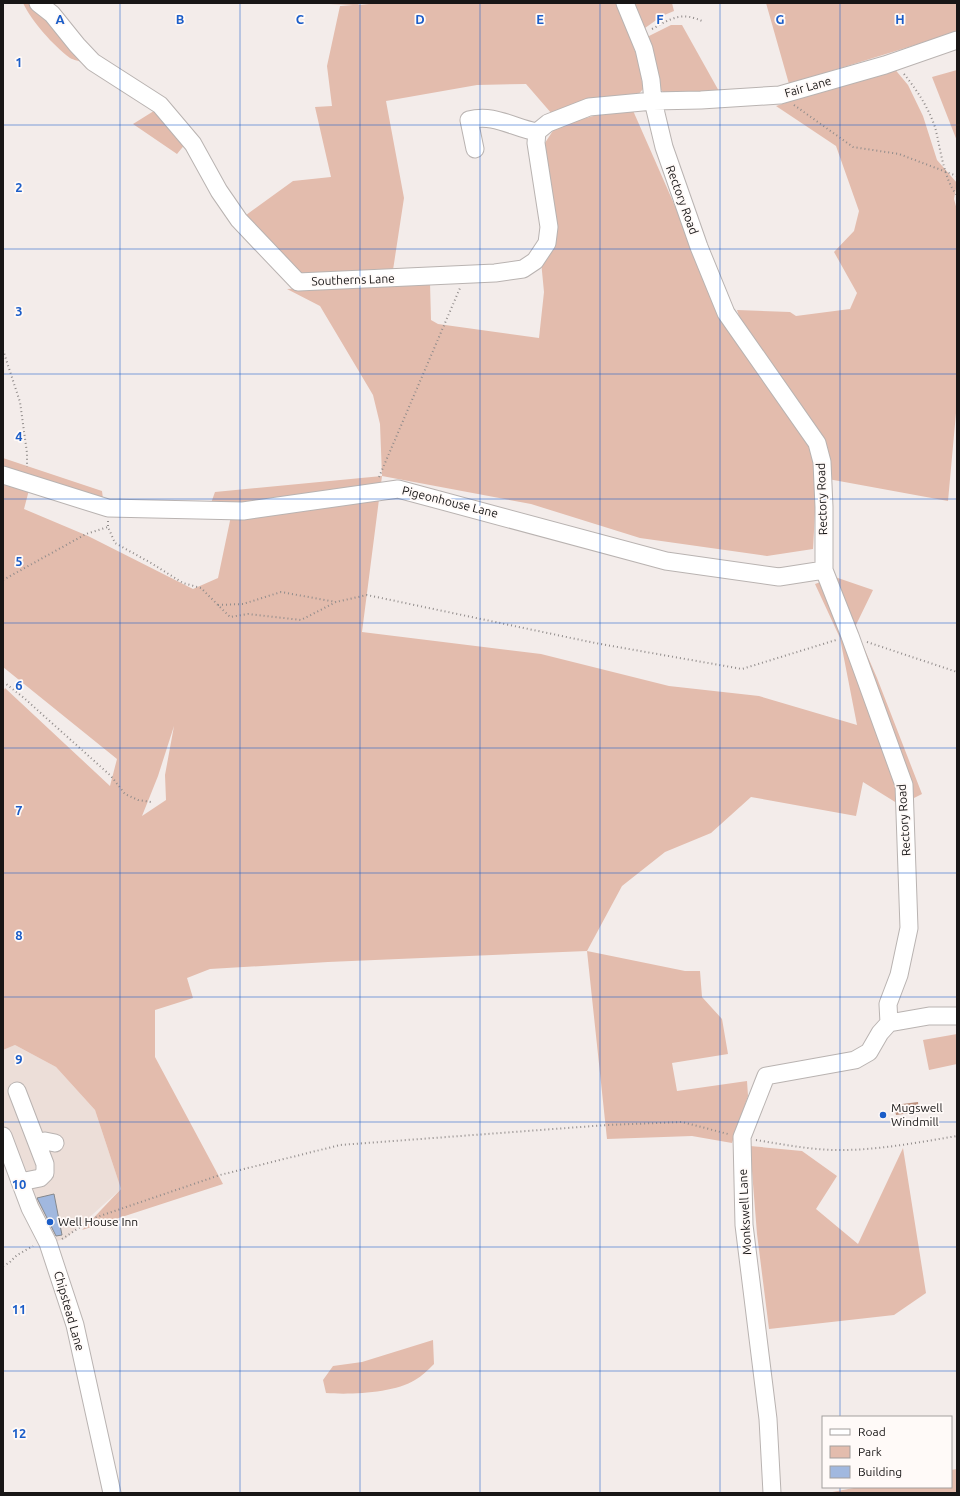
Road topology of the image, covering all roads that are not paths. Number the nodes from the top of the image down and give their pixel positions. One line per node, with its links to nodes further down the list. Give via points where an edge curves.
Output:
1 (38, 3): 5 (street, Southerns Lane, via 52,14 93,62 160,104 193,144 219,191 239,220 298,282 495,273 523,269 535,261 547,243 549,227 536,143)
2 (625, 3): 4 (street, Rectory Road, via 639,37 651,80)
3 (957, 40): 4 (street, Fair Lane, via 780,95)
4 (653, 101): 5 (street, via 589,107 548,122); 8 (street, Rectory Road, via 659,132 673,177 726,313 817,444 822,462)
5 (537, 132): 6 (street, via 498,119 479,117 469,120)
6 (475, 149)
7 (3, 475): 8 (street, Pigeonhouse Lane, via 108,508 243,512 398,488 666,561 779,577)
8 (824, 570): 10 (street, Rectory Road, via 904,785 909,928 899,975 888,1004)
9 (957, 1016): 10 (street, via 929,1016)
10 (889, 1023): 17 (street, Monkswell Lane, via 869,1052 855,1060 766,1076 742,1137 744,1225 768,1420)
11 (17, 1092): 13 (street)
12 (3, 1136): 15 (street, Chipstead Lane)
13 (37, 1143): 14 (street); 15 (street, via 45,1164 45,1173 40,1178)
14 (55, 1143)
15 (20, 1182): 16 (street, Chipstead Lane, via 48,1243 75,1325)
16 (112, 1493)
17 (772, 1493)

